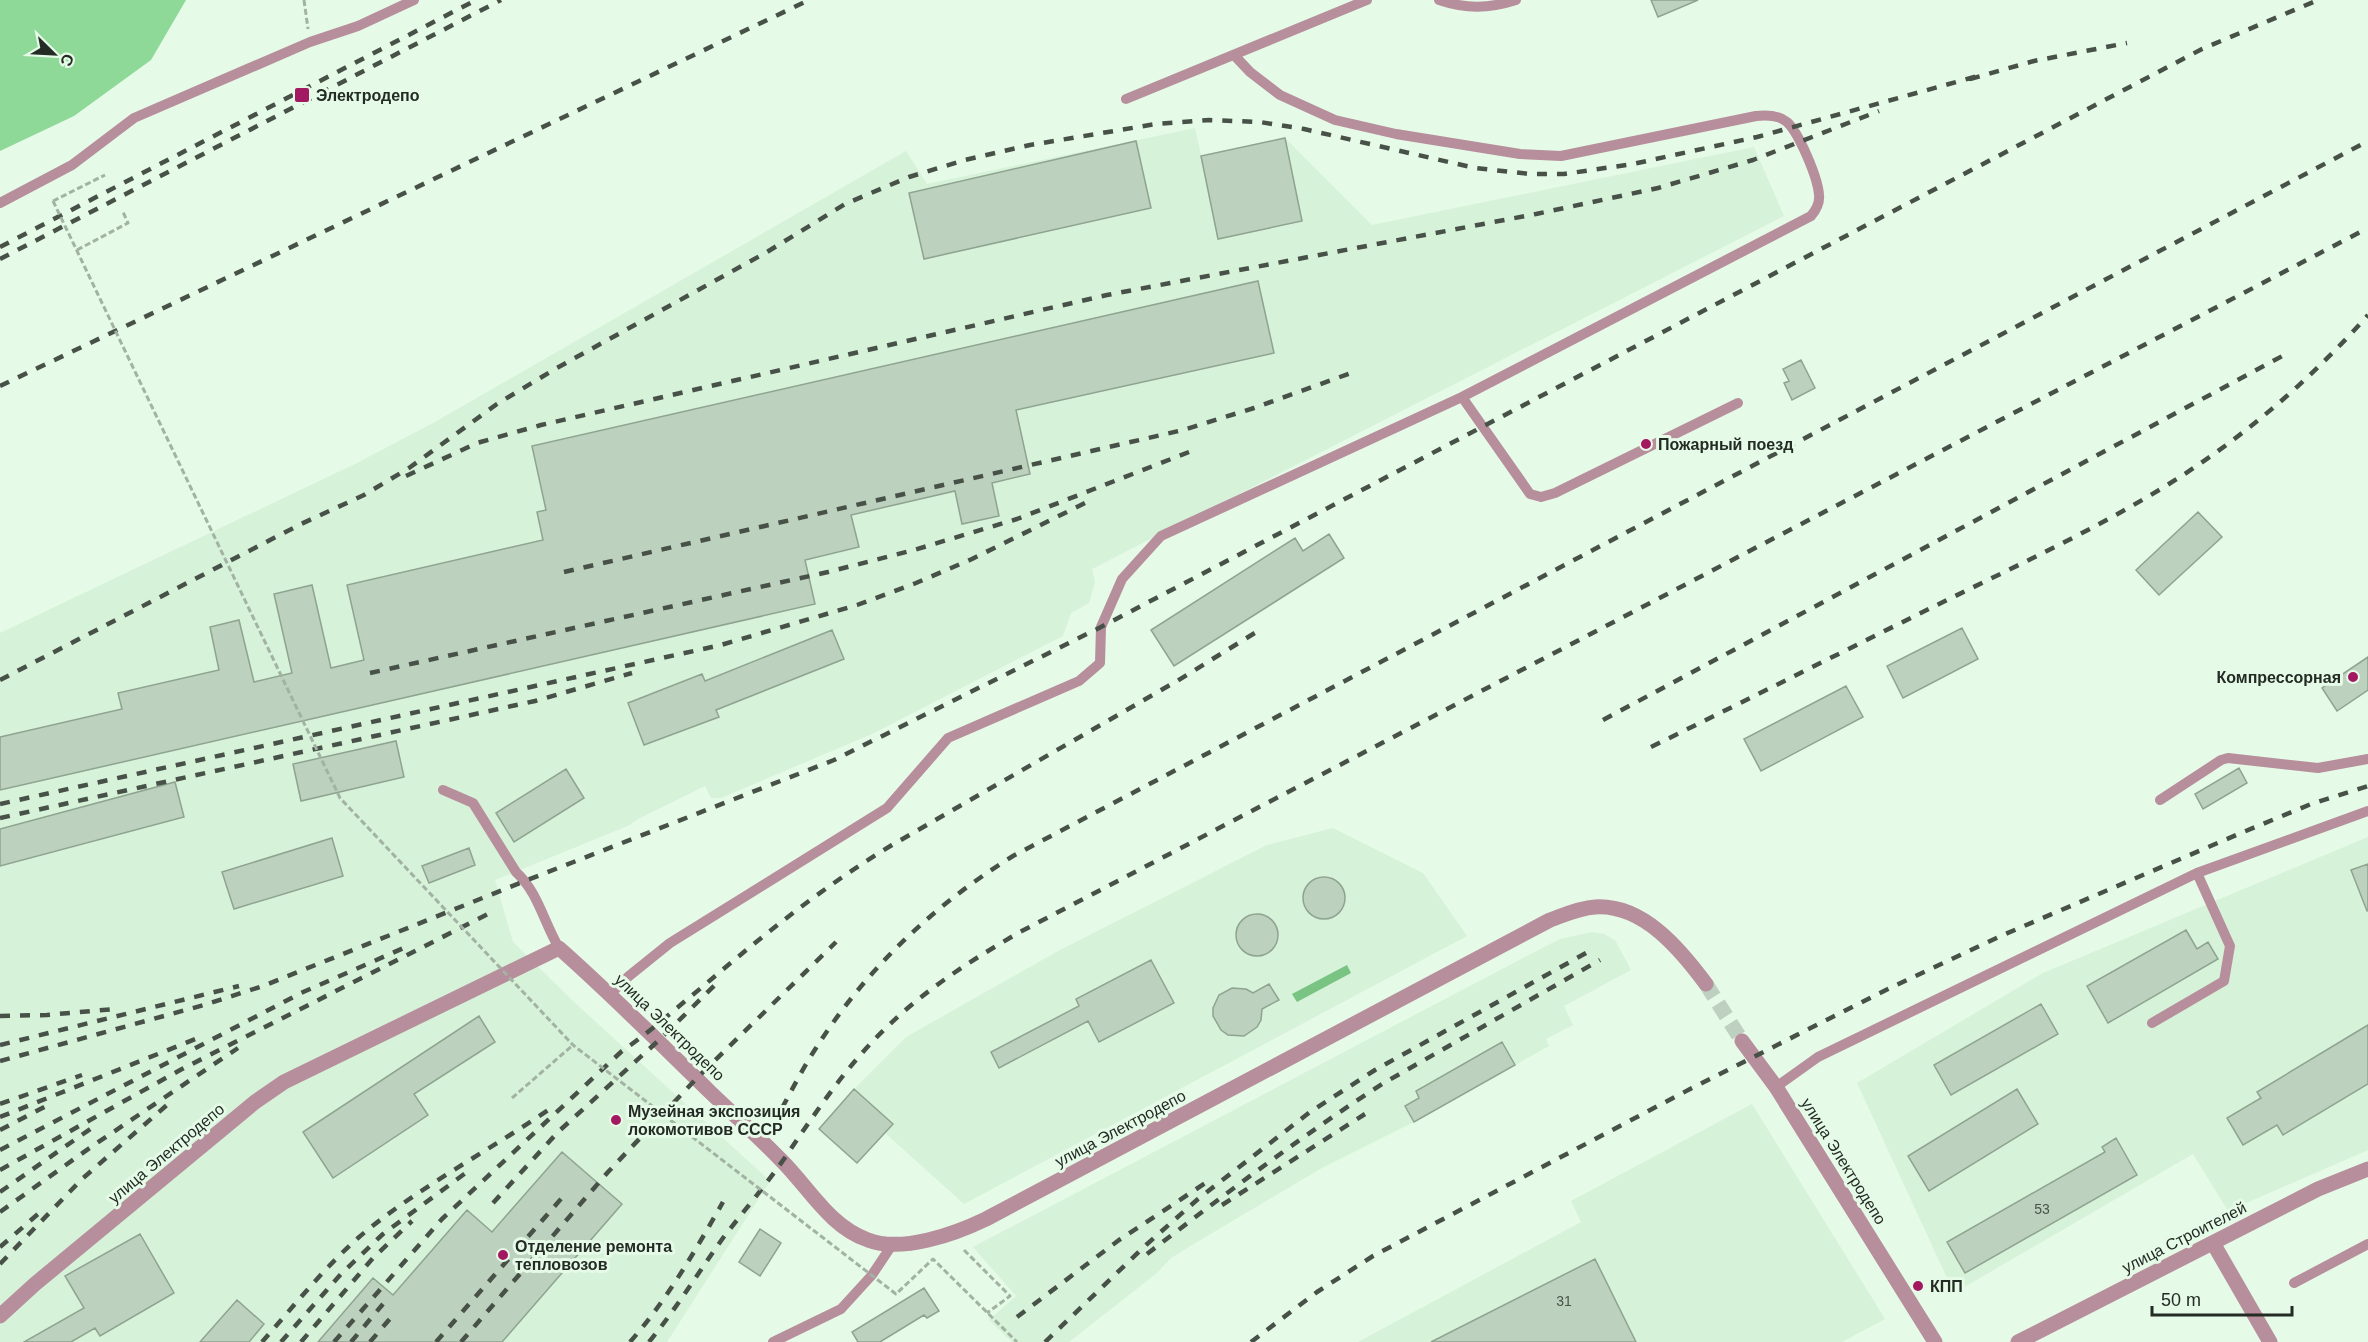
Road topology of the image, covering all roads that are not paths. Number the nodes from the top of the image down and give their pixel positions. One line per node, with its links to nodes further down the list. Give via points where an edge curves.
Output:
1 (414, 0): 7 (lane, via 134,118 72,165)
2 (1367, 0): 5 (lane)
3 (1439, 0): 4 (lane, via 1482,8)
4 (1516, 0)
5 (1234, 55): 6 (lane); 8 (lane, via 1264,85 1335,120 1500,152 1561,156 1766,115 1792,127 1814,174 1819,195 1811,216)
6 (1126, 99)
7 (0, 203)
8 (1462, 397): 9 (lane, via 1530,494 1541,497); 17 (lane, via 1161,536 1122,579 1101,627 1100,663 1079,681 948,738 887,808 670,943)
9 (1738, 403)
10 (2368, 759): 12 (lane, via 2318,768 2228,758)
11 (443, 790): 15 (lane, via 473,803 534,894)
12 (2160, 800)
13 (2368, 812): 14 (lane)
14 (2197, 873): 18 (lane, via 2230,946 2224,981); 20 (lane, via 1818,1057)
15 (559, 948): 17 (street, улица Электродепо); 26 (street, улица Электродепо, via 284,1082 255,1102)
16 (1706, 984): 24 (street, улица Электродепо, via 1670,942 1633,915 1613,908 1575,911 1550,920 964,1230)
17 (610, 994): 24 (street, улица Электродепо, via 783,1161 824,1209 853,1233)
18 (2152, 1023)
19 (1743, 1041): 20 (street, улица Электродепо)
20 (1776, 1087): 28 (street, улица Электродепо)
21 (2368, 1168): 22 (street, улица Строителей)
22 (2212, 1243): 29 (street, улица Строителей); 30 (street)
23 (2368, 1244): 25 (lane)
24 (892, 1245): 27 (lane, via 872,1275 841,1309)
25 (2294, 1283)
26 (0, 1316)
27 (773, 1342)
28 (1935, 1342)
29 (2018, 1342)
30 (2270, 1342)

